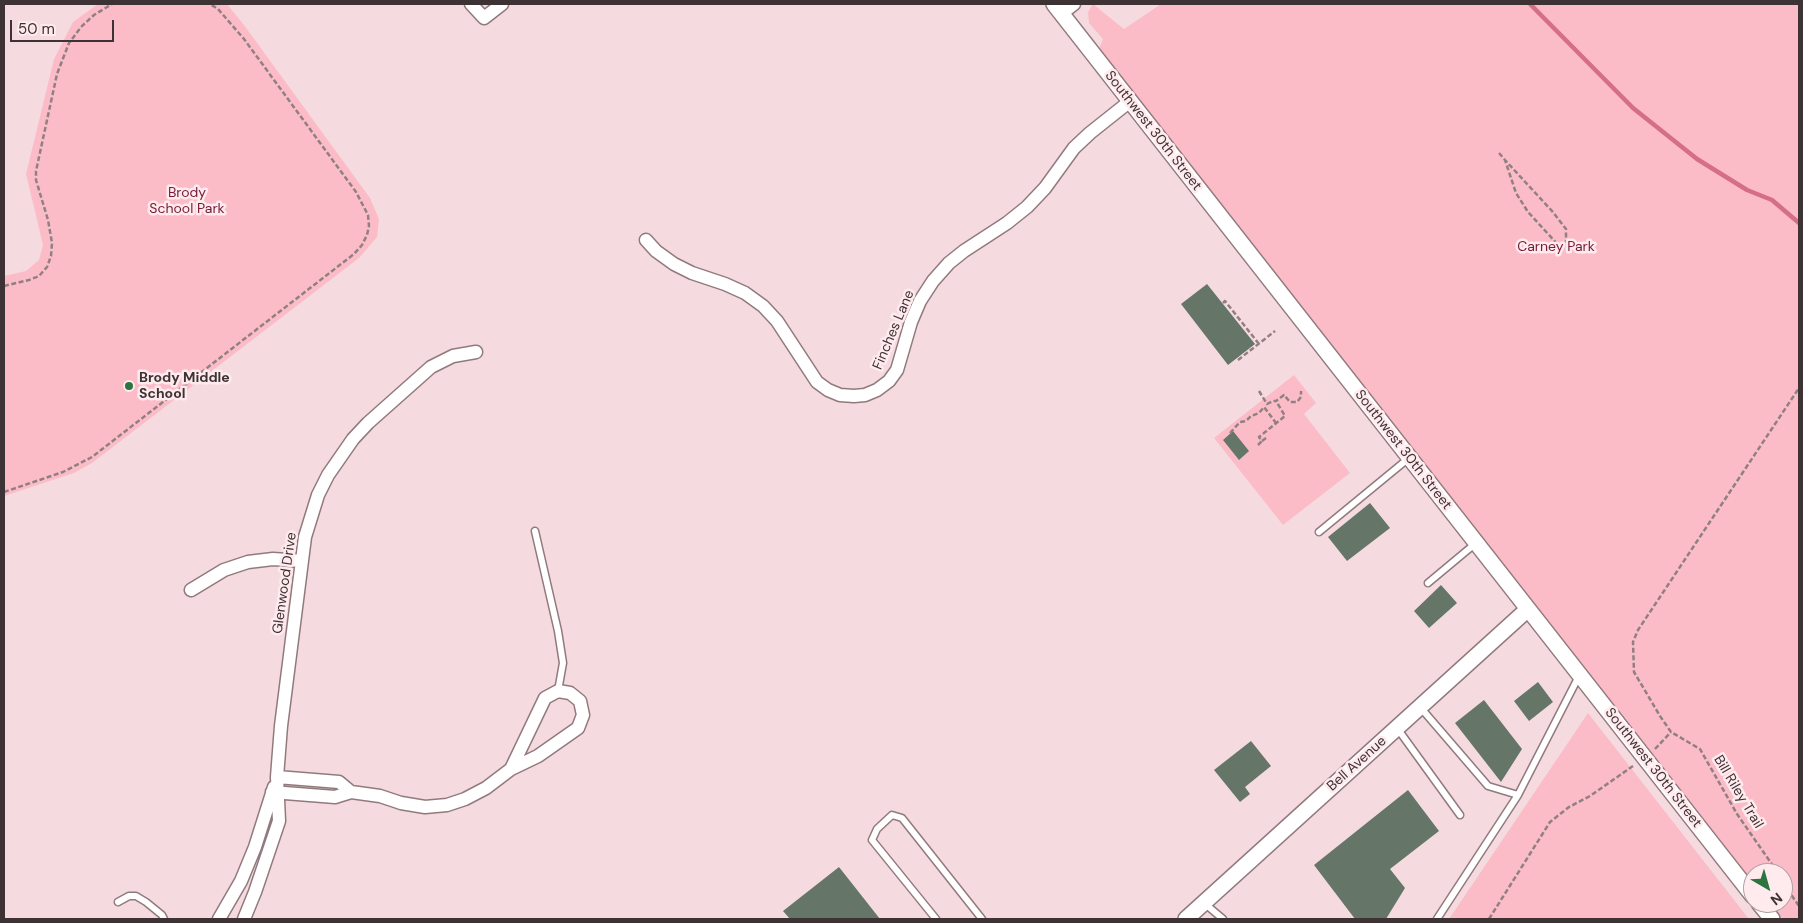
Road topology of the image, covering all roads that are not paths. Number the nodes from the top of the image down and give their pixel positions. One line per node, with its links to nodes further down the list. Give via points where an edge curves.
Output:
1 (471, 4): 2 (street, via 484,18)
2 (502, 4)
3 (1074, 4): 4 (street)
4 (1058, 9): 5 (street, Southwest 30th Street)
5 (1130, 102): 6 (street, Finches Lane, via 1074,148 1027,207 949,263 920,301 897,370 877,390 866,394 840,395 816,382 777,321 763,306 732,287 674,264); 8 (street, Southwest 30th Street)
6 (646, 240)
7 (476, 352): 12 (street, Glenwood Drive, via 453,356 431,367 353,439 318,495 305,537)
8 (1409, 458): 10 (lane); 11 (street, Southwest 30th Street)
9 (535, 531): 17 (lane, via 563,663)
10 (1318, 532)
11 (1476, 543): 13 (lane); 15 (street, Southwest 30th Street)
12 (302, 560): 14 (street, via 248,562 224,570); 21 (street, Glenwood Drive, via 280,726)
13 (1428, 583)
14 (192, 590)
15 (1528, 609): 16 (street, Southwest 30th Street); 18 (street, Bell Avenue)
16 (1579, 675): 24 (lane); 26 (street, Southwest 30th Street)
17 (558, 691): 20 (street, via 545,698); 20 (street, via 570,693 580,701 583,715 578,728 538,756)
18 (1420, 707): 19 (street, Bell Avenue); 24 (lane, via 1488,786)
19 (1397, 728): 25 (lane); 28 (street, Bell Avenue)
20 (510, 769): 23 (street, via 486,788 447,805 425,807)
21 (277, 777): 22 (street, Glenwood Drive); 23 (street, via 339,782)
22 (275, 792): 23 (street, via 335,797); 30 (street, Glenwood Drive, via 241,881); 31 (street, Glenwood Drive, via 279,821)
23 (351, 792)
24 (1518, 795): 36 (lane)
25 (1460, 815)
26 (1743, 883)
27 (118, 902): 29 (lane, via 136,896)
28 (1204, 903): 34 (street, Bell Avenue); 35 (lane)
29 (164, 919)
30 (219, 919)
31 (244, 919)
32 (936, 919): 33 (lane, via 872,840 877,828 892,815 902,818)
33 (982, 919)
34 (1186, 919)
35 (1223, 919)
36 (1437, 919)

